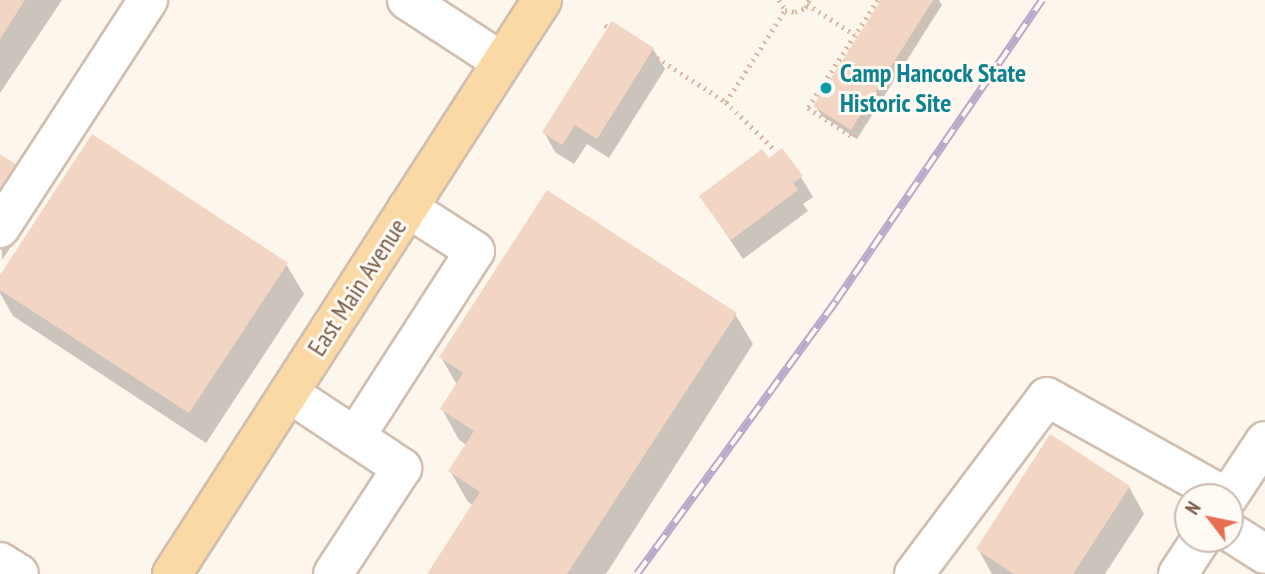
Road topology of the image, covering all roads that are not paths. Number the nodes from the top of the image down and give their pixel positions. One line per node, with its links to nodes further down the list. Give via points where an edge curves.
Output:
1 (148, 0): 6 (street)
2 (407, 0): 4 (street)
3 (542, 0): 4 (main road, East Main Avenue)
4 (502, 62): 5 (main road, East Main Avenue)
5 (408, 208): 7 (main road, East Main Avenue); 8 (street, via 475,251)
6 (0, 228)
7 (289, 393): 8 (street); 17 (main road, East Main Avenue)
8 (355, 437): 18 (street, via 402,468)
9 (1265, 440): 11 (street)
10 (1202, 483): 19 (street, via 1047,397)
11 (1236, 483)
12 (1244, 541): 14 (street)
13 (1192, 553): 20 (street)
14 (1265, 554)
15 (0, 562): 16 (street)
16 (19, 574)
17 (172, 574)
18 (333, 574)
19 (914, 574)
20 (1178, 574)

